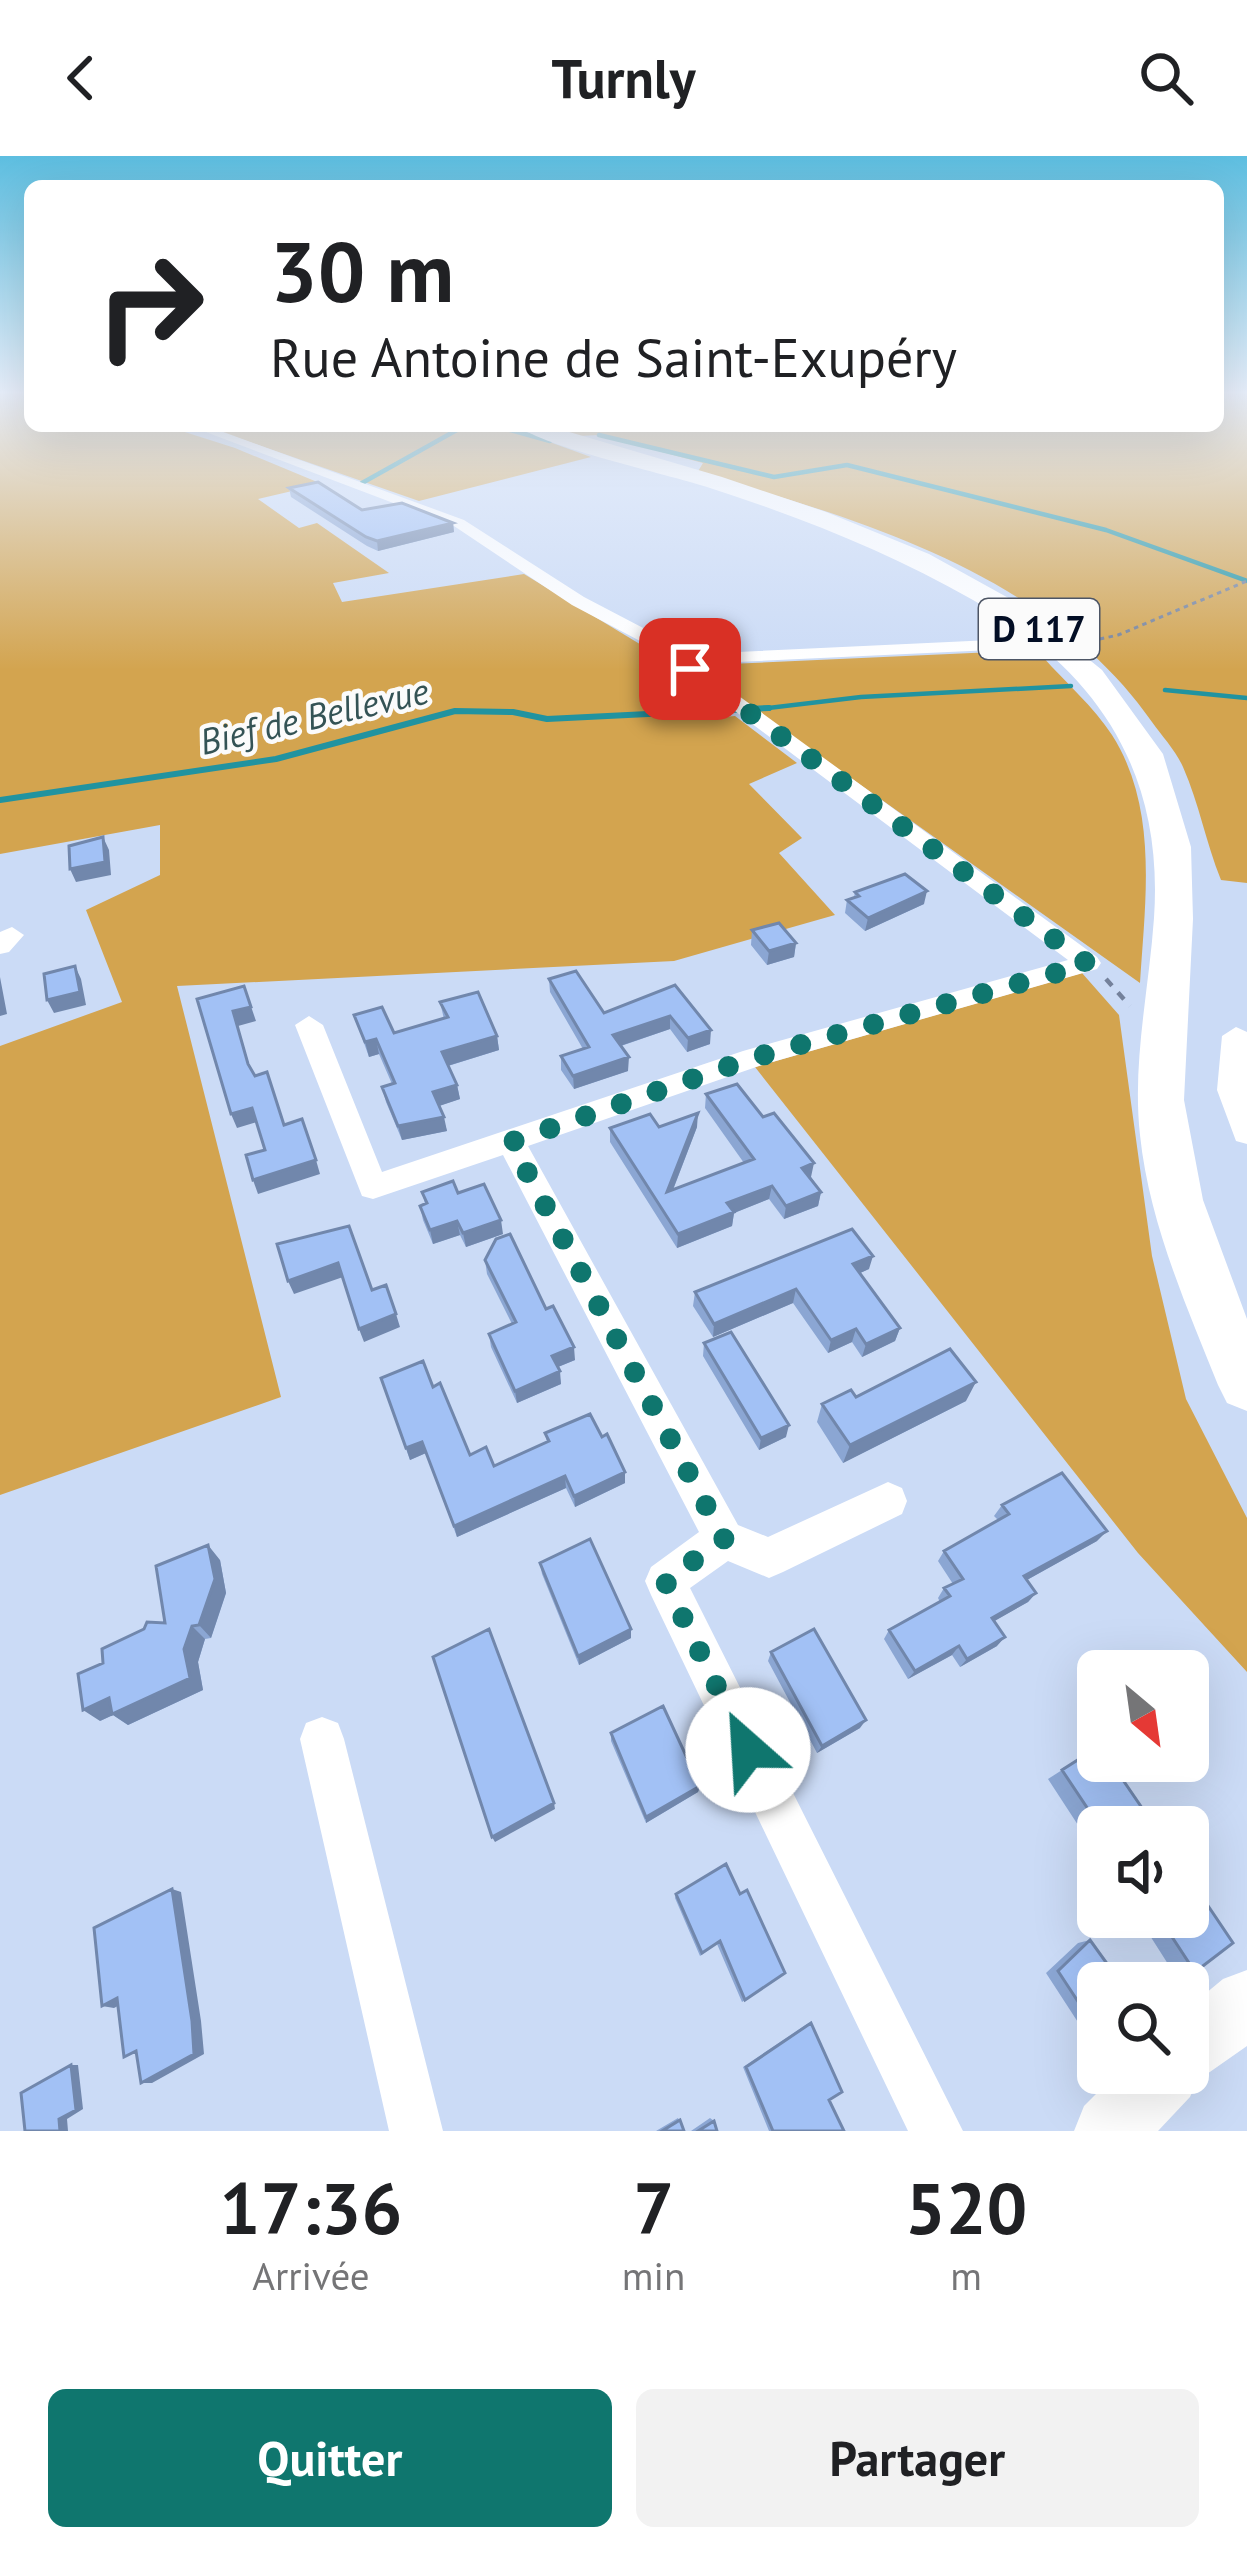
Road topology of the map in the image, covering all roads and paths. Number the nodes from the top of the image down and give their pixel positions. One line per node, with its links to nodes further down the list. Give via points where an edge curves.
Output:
1 (355, 485): 5 (street, via 459,524 628,630)
2 (713, 485): 4 (main road, D 117, via 860,532 968,584)
3 (1246, 582): 4 (path, via 1118,635)
4 (1056, 642): 5 (street, via 738,657); 9 (main road, D 117, via 1136,735 1161,789 1176,916)
5 (686, 652): 6 (street, via 690,669)
6 (1088, 964): 9 (path); 11 (street, via 753,1058)
7 (309, 1025): 11 (street, via 373,1187)
8 (1236, 1036): 10 (street, via 1231,1090)
9 (1163, 1045): 12 (main road, D 117, via 1164,1136 1198,1265)
10 (1247, 1133)
11 (511, 1142): 14 (street)
12 (1247, 1385)
13 (888, 1501): 14 (street, via 769,1558)
14 (724, 1539): 20 (street, via 665,1581)
15 (322, 1739): 19 (street)
16 (1247, 2003): 17 (street)
17 (1209, 2034)
18 (1145, 2094): 21 (street)
19 (416, 2131)
20 (936, 2131)
21 (1108, 2131)

